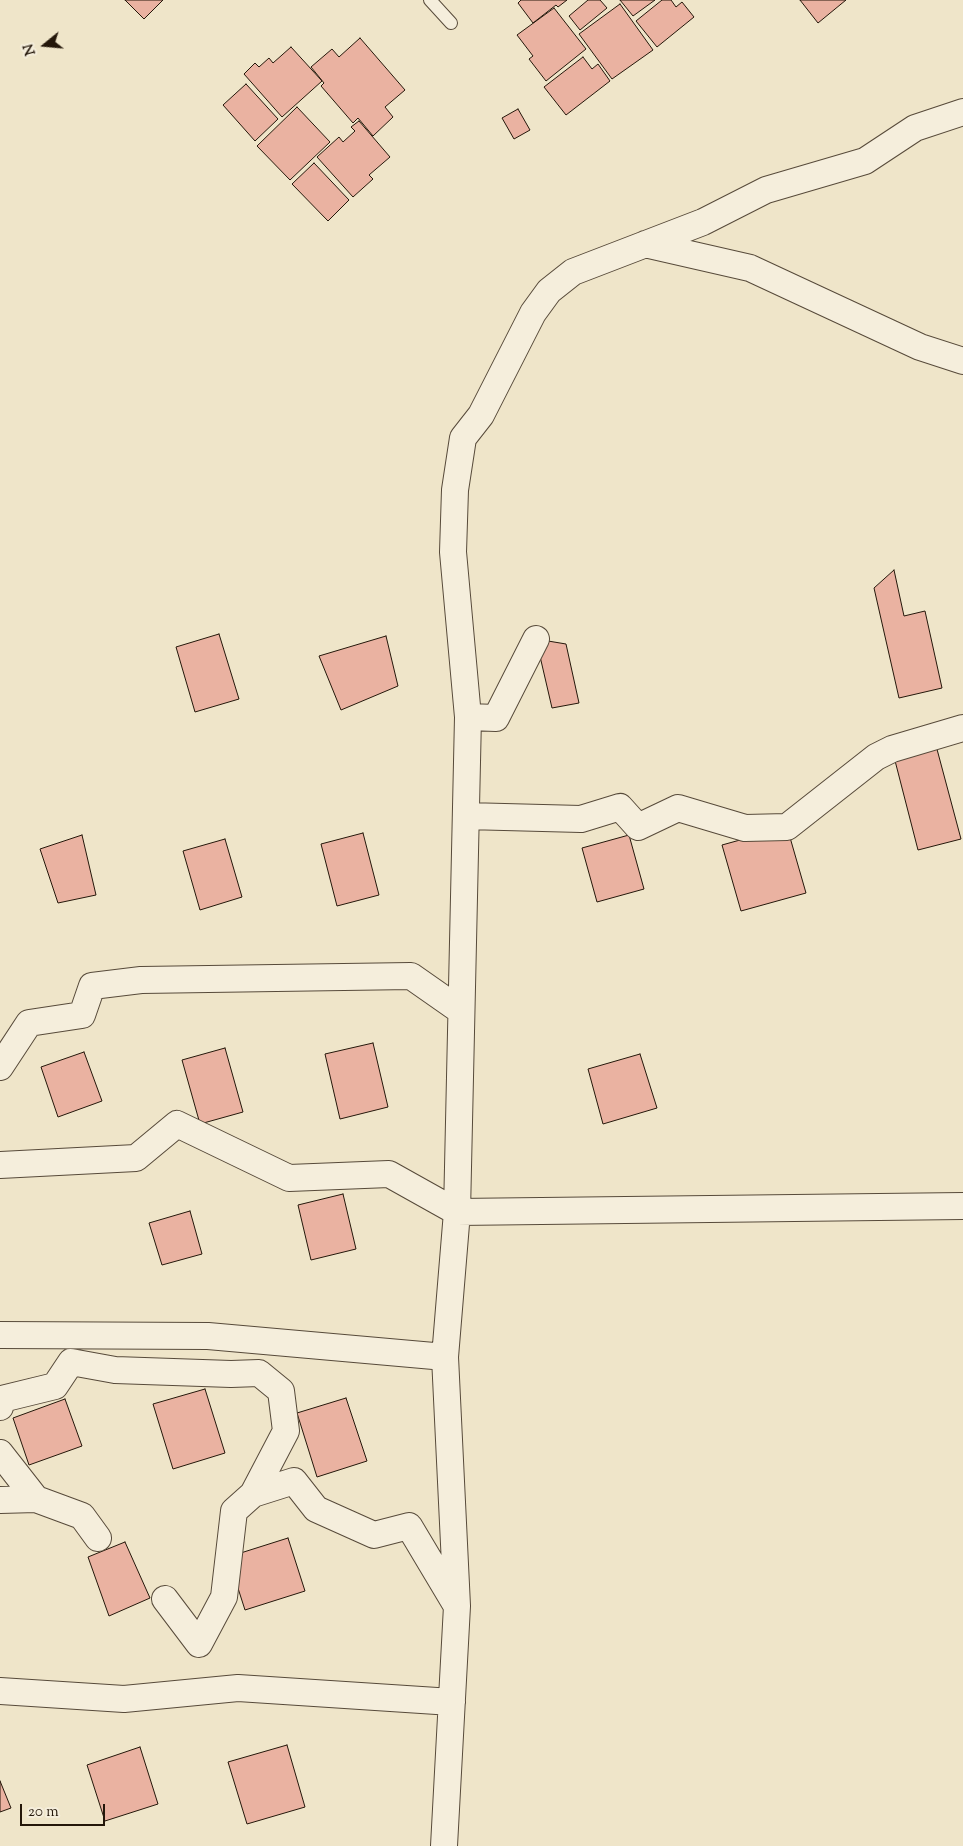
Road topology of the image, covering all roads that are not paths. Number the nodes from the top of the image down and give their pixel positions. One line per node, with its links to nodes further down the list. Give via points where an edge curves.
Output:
1 (430, 0): 2 (lane)
2 (450, 23)
3 (963, 112): 4 (street, via 915,128 865,161 766,190 703,222)
4 (645, 244): 5 (street, via 750,268 920,347); 7 (street, via 573,272 549,291 533,313 481,415 463,438 455,490 453,552)
5 (963, 361)
6 (536, 639): 7 (street, via 496,718)
7 (468, 717): 9 (street)
8 (963, 728): 9 (street, via 892,749 876,757 787,827 745,828 678,808 638,827 620,806 581,818)
9 (466, 816): 10 (street)
10 (461, 1011): 11 (street, via 411,976 141,980 92,986 82,1015 29,1023); 14 (street)
11 (0, 1066)
12 (0, 1165): 14 (street, via 136,1158 177,1124 288,1178 388,1174)
13 (963, 1206): 14 (street)
14 (457, 1212): 16 (street)
15 (0, 1335): 16 (street, via 208,1336)
16 (444, 1357): 24 (street)
17 (0, 1407): 19 (street, via 2,1399 55,1386 71,1362 115,1370 259,1373 281,1391 286,1431)
18 (0, 1453): 20 (street)
19 (253, 1494): 23 (street, via 234,1511 224,1597 199,1644); 24 (street, via 294,1481 316,1509 374,1535 409,1526)
20 (36, 1499): 21 (street); 22 (street, via 82,1516)
21 (0, 1500)
22 (98, 1538)
23 (165, 1598)
24 (457, 1606): 26 (street)
25 (0, 1691): 26 (street, via 124,1699 238,1688)
26 (452, 1702): 27 (street)
27 (444, 1846)

